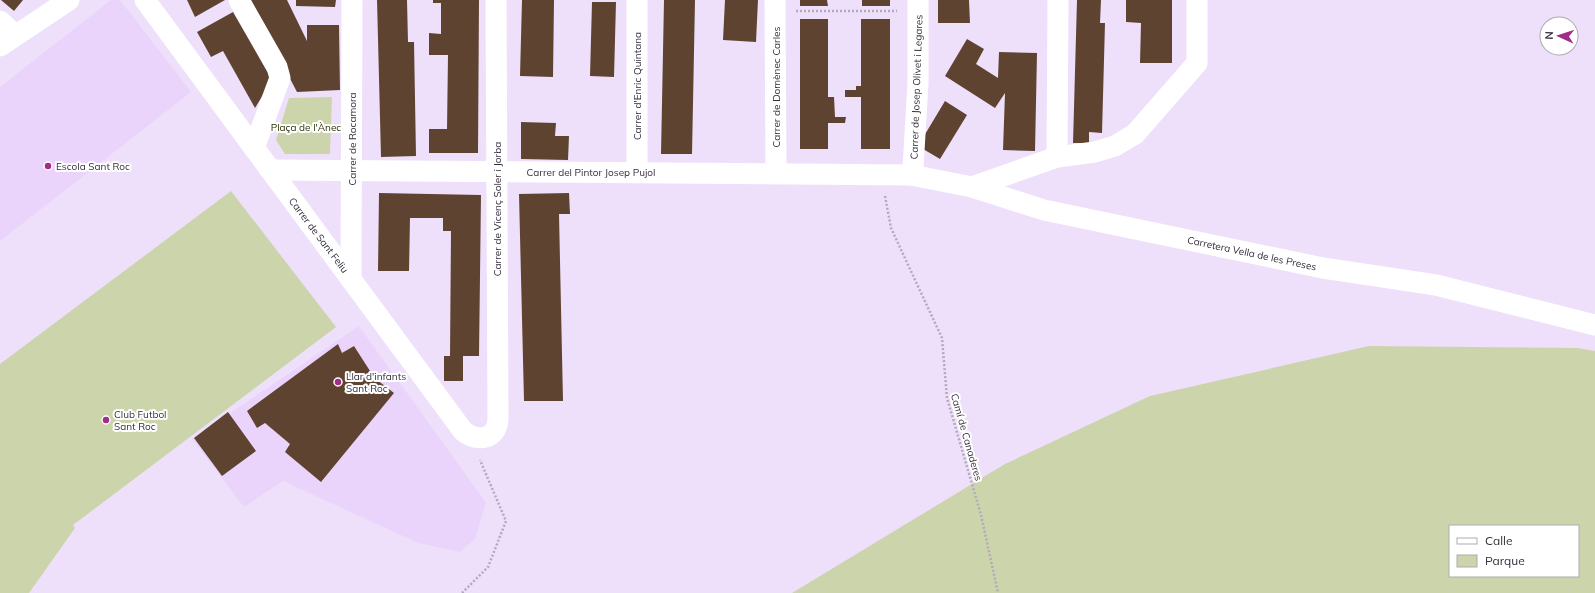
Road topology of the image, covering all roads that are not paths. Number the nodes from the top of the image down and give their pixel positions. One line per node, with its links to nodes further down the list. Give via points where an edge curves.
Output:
1 (69, 0): 11 (street)
2 (145, 0): 12 (street, Carrer de Sant Feliu)
3 (239, 0): 12 (street, via 277,67 280,78)
4 (352, 0): 15 (street, Carrer de Rocamora)
5 (496, 0): 16 (street, Carrer de Vicenç Soler i Jorba)
6 (637, 0): 17 (street, Carrer d'Enric Quintana)
7 (1058, 0): 13 (street)
8 (1197, 0): 13 (street, via 1197,63 1134,134 1115,146)
9 (918, 5): 19 (street, Carrer de Josep Olivet i Legares, via 918,83)
10 (775, 6): 18 (street, Carrer de Domènec Carles)
11 (5, 34)
12 (254, 148): 14 (street, Carrer de Sant Feliu)
13 (1057, 157): 20 (street)
14 (270, 170): 15 (street, Carrer del Pintor Josep Pujol); 21 (street, Carrer de Sant Feliu)
15 (352, 171): 16 (street, Carrer del Pintor Josep Pujol); 21 (street, Carrer de Rocamora)
16 (497, 171): 17 (street, Carrer del Pintor Josep Pujol); 23 (street, Carrer de Vicenç Soler i Jorba, via 498,419 495,431 487,438)
17 (637, 172): 18 (street, Carrer del Pintor Josep Pujol)
18 (776, 173): 19 (street, Carrer del Pintor Josep Pujol)
19 (911, 175): 20 (street, Carretera Vella de les Preses)
20 (972, 187): 22 (street, Carretera Vella de les Preses, via 1044,210 1323,268 1436,285)
21 (351, 279): 23 (street, Carrer de Sant Feliu, via 463,431)
22 (1595, 325)
23 (470, 436)

